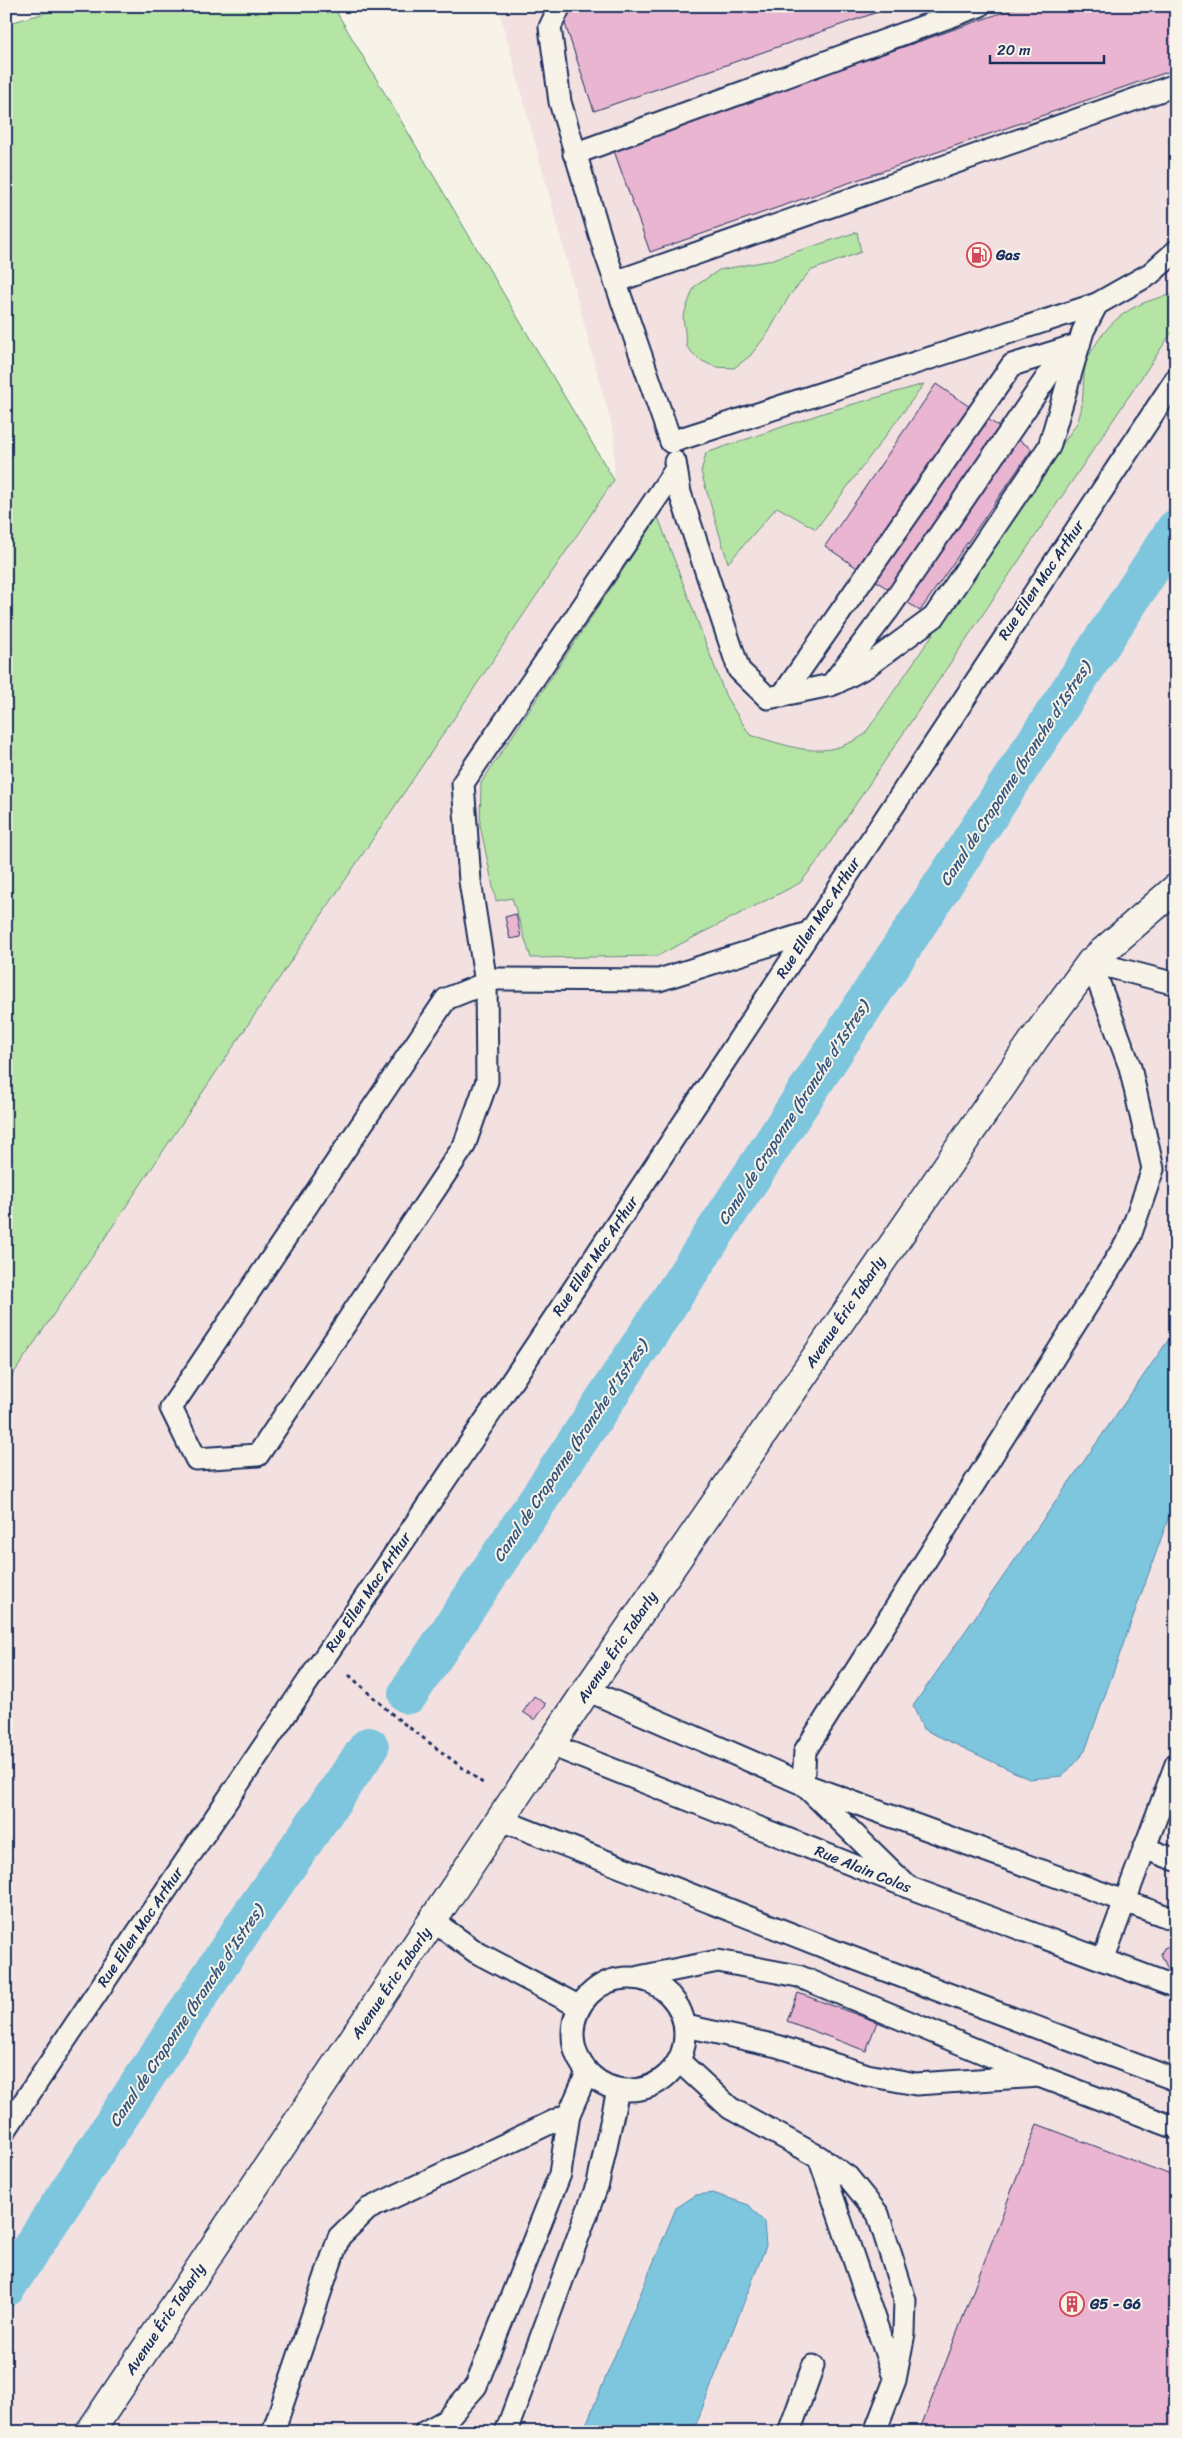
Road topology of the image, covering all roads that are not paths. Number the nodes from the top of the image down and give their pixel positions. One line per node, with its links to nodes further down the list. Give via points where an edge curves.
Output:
1 (560, 6): 4 (lane, via 550,28 560,102)
2 (979, 6): 4 (lane)
3 (1176, 85): 6 (lane)
4 (574, 154): 6 (lane)
5 (1176, 251): 7 (lane, via 1150,274)
6 (615, 282): 10 (lane)
7 (1097, 304): 8 (lane); 10 (lane)
8 (1073, 346): 12 (lane, via 888,610); 12 (lane, via 1049,446 934,617 866,667); 13 (lane, via 1012,364)
9 (1176, 379): 15 (lane, Rue Ellen Mac Arthur)
10 (671, 442): 11 (lane)
11 (676, 469): 13 (lane, via 680,493 739,670 768,698); 17 (lane, via 463,783 470,881)
12 (831, 685): 13 (lane)
13 (782, 696)
14 (1176, 888): 16 (street, Avenue Éric Tabarly)
15 (808, 933): 17 (lane, via 659,980 496,980); 41 (lane, Rue Ellen Mac Arthur, via 573,1290)
16 (1091, 962): 18 (lane); 19 (street, Avenue Éric Tabarly, via 922,1200); 22 (lane, via 1130,1067 1153,1169 1129,1239 805,1751)
17 (486, 983): 17 (lane, via 446,999 171,1408 196,1459 258,1454 464,1146 487,1081)
18 (1176, 984)
19 (587, 1690): 20 (street, Avenue Éric Tabarly); 22 (lane)
20 (552, 1744): 23 (street, Avenue Éric Tabarly); 26 (lane, Rue Alain Colas)
21 (1176, 1764): 24 (lane)
22 (803, 1784): 26 (lane); 27 (lane)
23 (507, 1811): 28 (street, Avenue Éric Tabarly); 38 (lane, via 838,1952)
24 (1144, 1848): 25 (lane); 27 (lane)
25 (1176, 1860)
26 (908, 1887): 30 (lane, Rue Alain Colas)
27 (1125, 1902): 29 (lane); 30 (lane)
28 (433, 1920): 33 (lane, via 476,1952); 46 (street, Avenue Éric Tabarly)
29 (1176, 1920)
30 (1103, 1960): 32 (lane, Rue Alain Colas)
31 (639, 1977): 33 (lane, via 604,1982); 34 (lane, via 670,1994); 37 (lane, via 718,1961 798,1976)
32 (1176, 1987)
33 (578, 2006): 36 (lane, via 572,2041)
34 (686, 2026): 35 (lane); 37 (lane, via 777,2046 867,2075 916,2084)
35 (679, 2061): 39 (lane, via 653,2086); 43 (lane, via 730,2108)
36 (587, 2073): 39 (lane); 40 (lane)
37 (1039, 2076): 42 (lane)
38 (1176, 2080)
39 (618, 2090): 49 (lane, via 598,2183)
40 (569, 2114): 47 (lane, via 368,2209 339,2237); 48 (lane, via 560,2174 476,2386 445,2421)
41 (6, 2128)
42 (1176, 2128)
43 (818, 2157): 45 (lane); 45 (lane, via 848,2177 878,2214 905,2300 904,2333)
44 (813, 2366): 50 (lane)
45 (895, 2380): 51 (lane)
46 (90, 2432)
47 (273, 2432)
48 (425, 2432)
49 (506, 2432)
50 (789, 2432)
51 (875, 2432)

